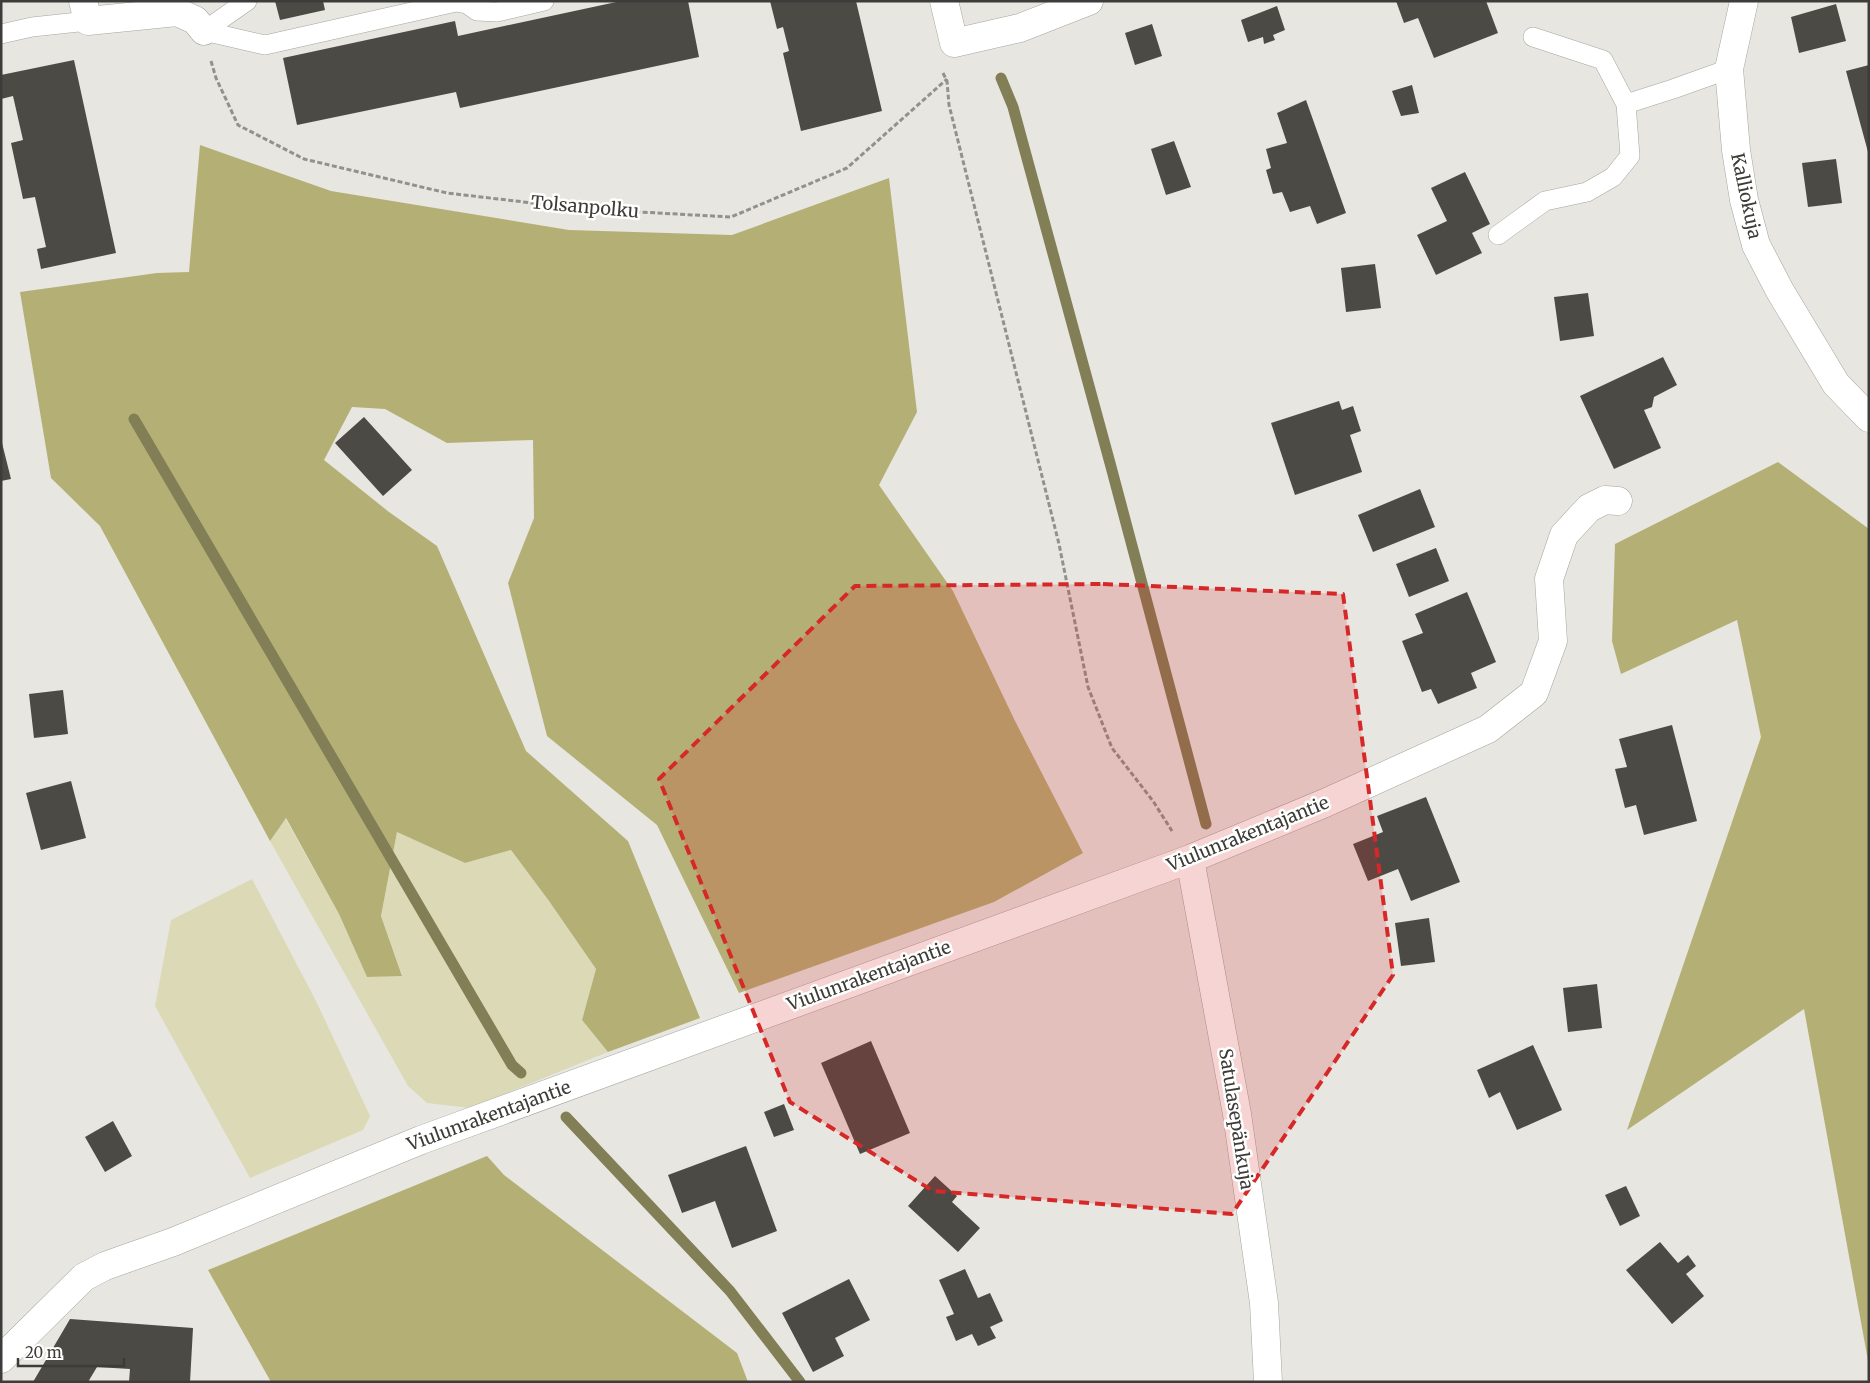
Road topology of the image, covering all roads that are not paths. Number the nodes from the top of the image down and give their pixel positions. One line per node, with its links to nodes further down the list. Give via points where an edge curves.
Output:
1 (544, 1): 7 (lane, via 497,12 477,11 456,2 265,45)
2 (944, 1): 3 (street, via 954,43 1020,28)
3 (1089, 1)
4 (1744, 1): 10 (street, Kalliokuja)
5 (238, 4): 7 (lane)
6 (85, 11): 7 (street, via 177,12 195,20); 8 (lane)
7 (204, 31)
8 (1, 34)
9 (1533, 37): 11 (lane, via 1604,60)
10 (1729, 69): 11 (lane); 13 (street, Kalliokuja, via 1736,150 1756,245 1836,384)
11 (1626, 104): 12 (lane, via 1630,156 1613,177 1587,192 1545,201)
12 (1498, 235)
13 (1869, 418)
14 (1618, 501): 15 (street, Viulunrakentajantie, via 1605,500 1590,508 1564,535 1549,579 1553,642 1534,693 1488,729 1325,803)
15 (1190, 858): 16 (street, Viulunrakentajantie, via 420,1140 173,1242 105,1266 84,1277); 17 (street, Satulasepänkuja, via 1237,1114 1264,1303)
16 (1, 1359)
17 (1268, 1382)

